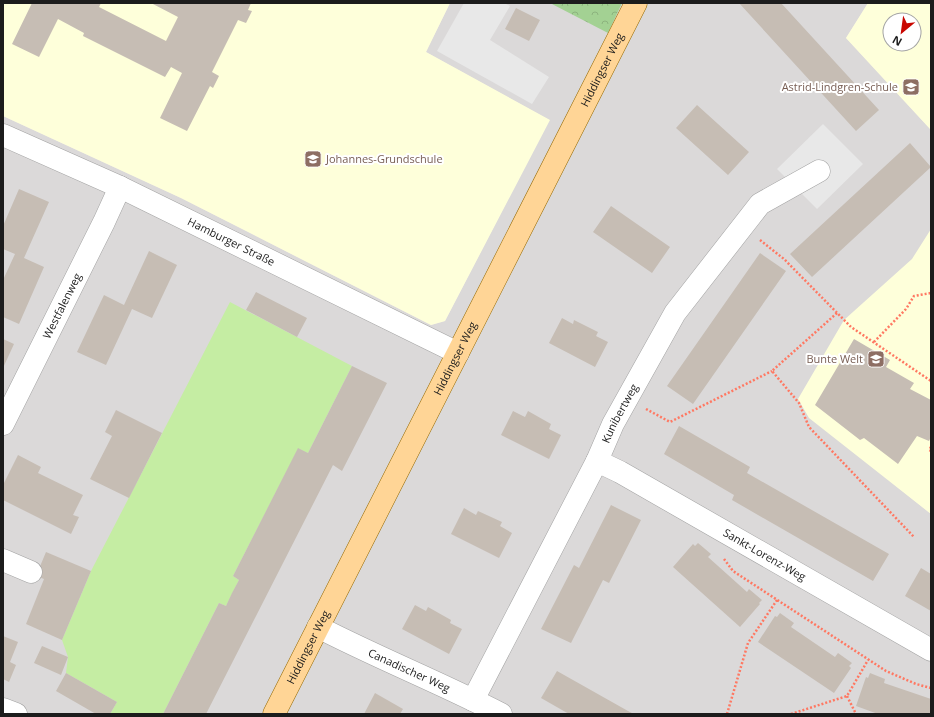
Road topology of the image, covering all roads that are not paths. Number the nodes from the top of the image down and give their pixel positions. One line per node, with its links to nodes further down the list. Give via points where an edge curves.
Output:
1 (636, 3): 5 (main road, Hiddingser Weg)
2 (3, 135): 4 (street, Hamburger Straße)
3 (819, 171): 7 (street, Kunibertweg, via 760,204 674,314 613,424)
4 (120, 187): 5 (street, Hamburger Straße); 6 (street, Westfalenweg)
5 (458, 353): 10 (main road, Hiddingser Weg)
6 (3, 424)
7 (597, 460): 11 (street, Sankt-Lorenz-Weg); 12 (street, Kunibertweg)
8 (3, 560): 9 (street)
9 (31, 572)
10 (318, 627): 12 (street, Canadischer Weg); 15 (main road, Hiddingser Weg)
11 (931, 650)
12 (473, 700): 16 (street, Canadischer Weg)
13 (3, 709): 14 (street)
14 (16, 714)
15 (274, 714)
16 (501, 714)

